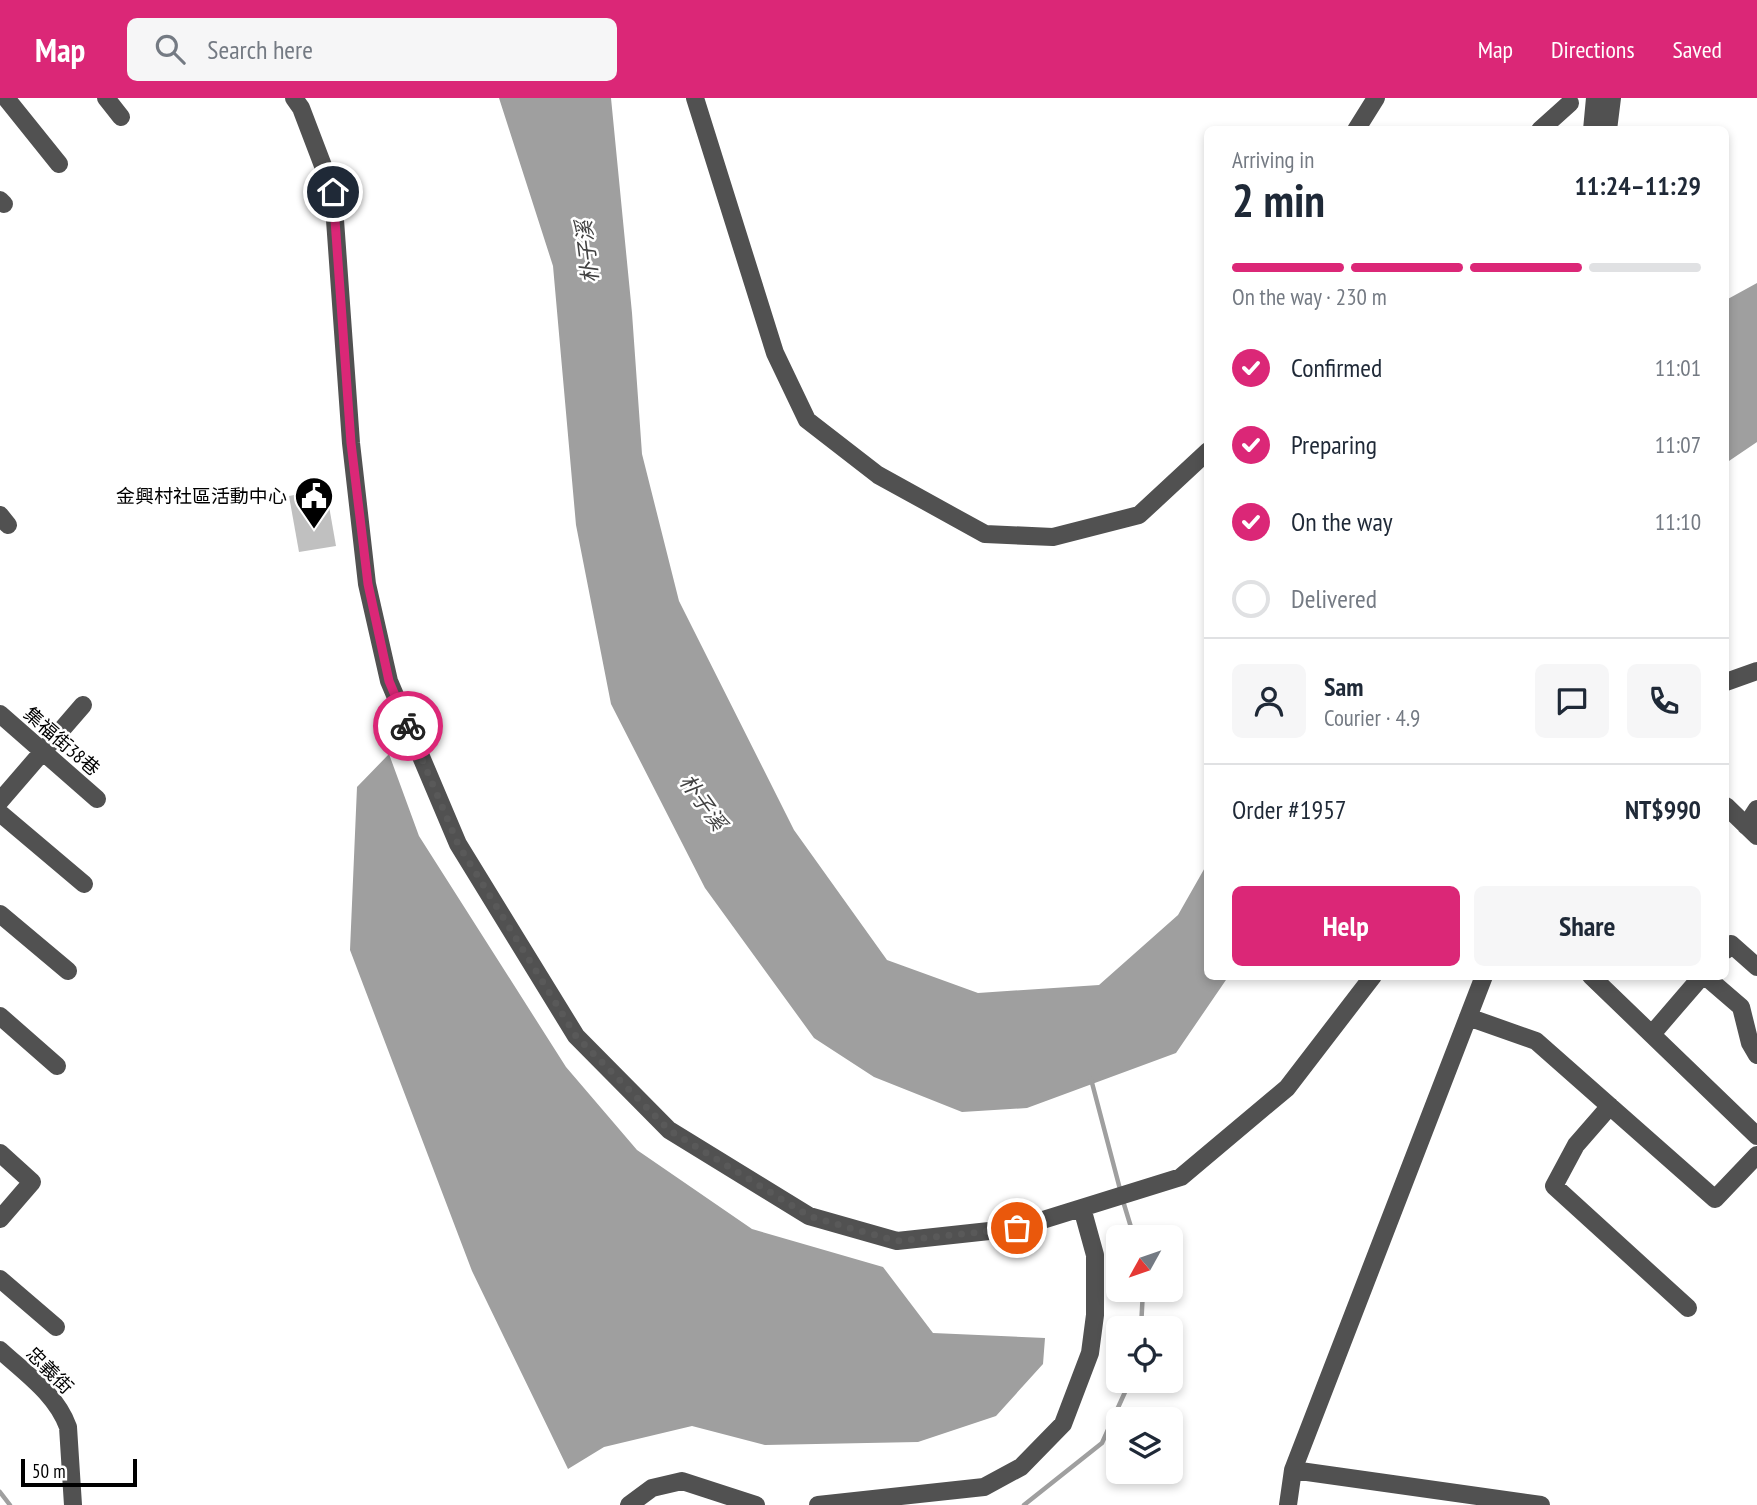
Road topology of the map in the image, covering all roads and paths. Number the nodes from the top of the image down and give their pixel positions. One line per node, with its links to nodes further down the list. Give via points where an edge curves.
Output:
1 (6, 98): 13 (street)
2 (106, 98): 8 (street)
3 (294, 98): 45 (street, via 333,192 354,469 368,584 389,681 458,844 576,1036 669,1130 809,1216 897,1241 1017,1228)
4 (695, 98): 14 (street, via 775,353 807,420 878,475 985,534 1052,537 1139,515)
5 (1376, 98): 9 (street)
6 (1603, 100): 11 (street); 12 (street)
7 (1570, 103): 10 (street)
8 (121, 117)
9 (1358, 126)
10 (1544, 126)
11 (1593, 126)
12 (1607, 126)
13 (58, 164)
14 (1204, 455)
15 (1757, 671): 16 (street)
16 (1729, 684)
17 (83, 705): 19 (street)
18 (0, 714): 19 (street, 集福街38巷)
19 (43, 751): 20 (street, 集福街38巷); 21 (street)
20 (97, 799)
21 (0, 801)
22 (1729, 809): 25 (street)
23 (1757, 809): 25 (street)
24 (0, 813): 26 (street)
25 (1751, 831)
26 (84, 884)
27 (0, 914): 30 (street)
28 (1729, 946): 29 (street)
29 (1757, 967)
30 (68, 971)
31 (1370, 980): 45 (street, via 1287,1088 1181,1177)
32 (1482, 980): 37 (street)
33 (1595, 980): 38 (street)
34 (1699, 980): 38 (street)
35 (1708, 980): 39 (street, via 1741,1007)
36 (0, 1016): 40 (street)
37 (1468, 1017): 41 (street, via 1536,1041); 51 (street)
38 (1652, 1034): 42 (street)
39 (1757, 1055)
40 (57, 1066)
41 (1610, 1106): 44 (street, via 1715,1199); 48 (street, via 1576,1144 1554,1186)
42 (1757, 1136)
43 (0, 1153): 46 (street, via 32,1182)
44 (1757, 1155)
45 (1082, 1208): 55 (street, via 1095,1255 1095,1315 1090,1353 1063,1424 1021,1467 984,1487)
46 (0, 1219)
47 (0, 1279): 49 (street)
48 (1688, 1308)
49 (56, 1327)
50 (0, 1350): 52 (street, 忠義街, via 64,1415)
51 (1293, 1471): 56 (street); 57 (street)
52 (73, 1505)
53 (629, 1505): 54 (street, via 652,1489 682,1481)
54 (756, 1505)
55 (818, 1505)
56 (1288, 1505)
57 (1541, 1505)

